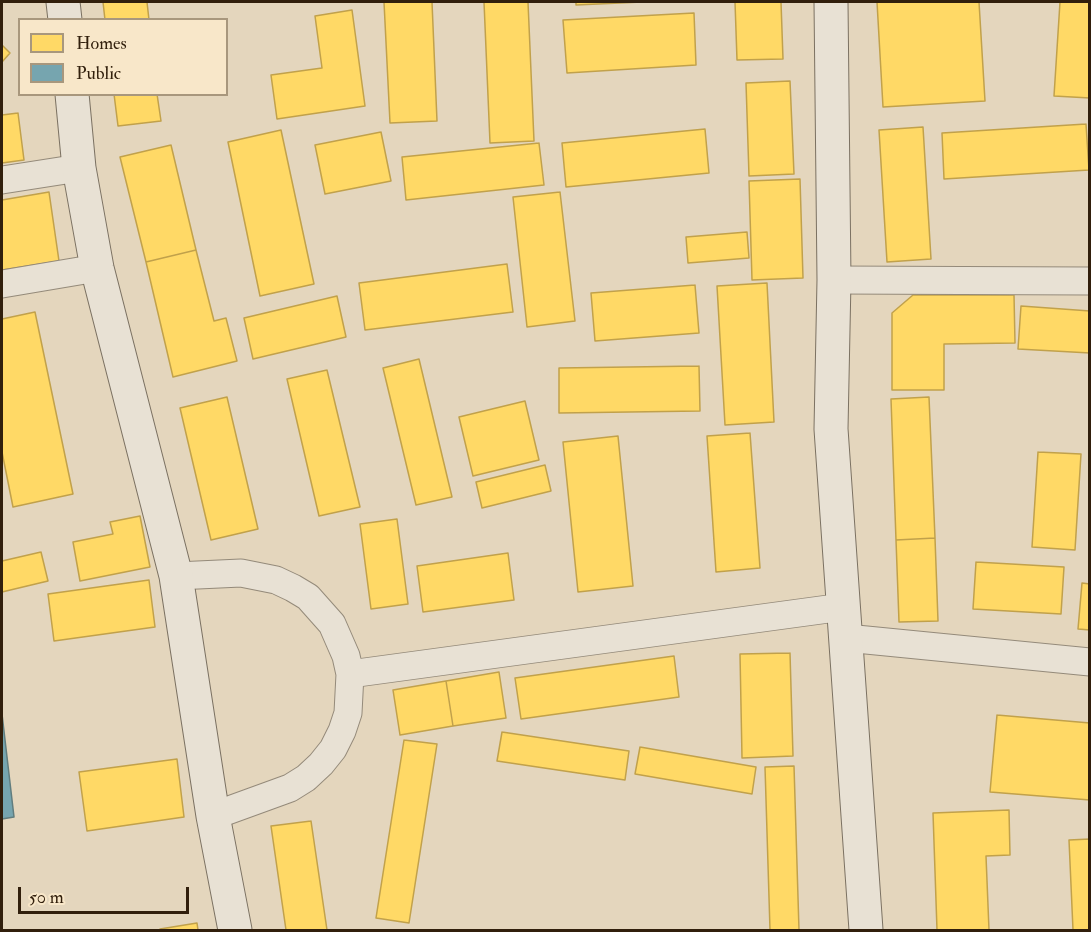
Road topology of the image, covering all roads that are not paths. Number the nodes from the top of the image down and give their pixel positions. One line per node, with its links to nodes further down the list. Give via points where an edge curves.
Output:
1 (63, 2): 3 (street)
2 (831, 2): 8 (street)
3 (64, 18)
4 (72, 96): 5 (street)
5 (79, 168): 6 (street); 7 (street)
6 (2, 180)
7 (97, 268): 10 (street); 11 (street)
8 (834, 280): 9 (street); 12 (street, via 831,429)
9 (1089, 281)
10 (2, 284)
11 (176, 576): 14 (street, via 241,573 268,577 293,588 308,597 332,624); 15 (street)
12 (844, 623): 13 (street); 14 (street); 17 (street)
13 (1089, 662)
14 (350, 674): 15 (street, via 348,713 333,749 321,764 290,788)
15 (213, 816): 16 (street)
16 (235, 930)
17 (866, 930)

